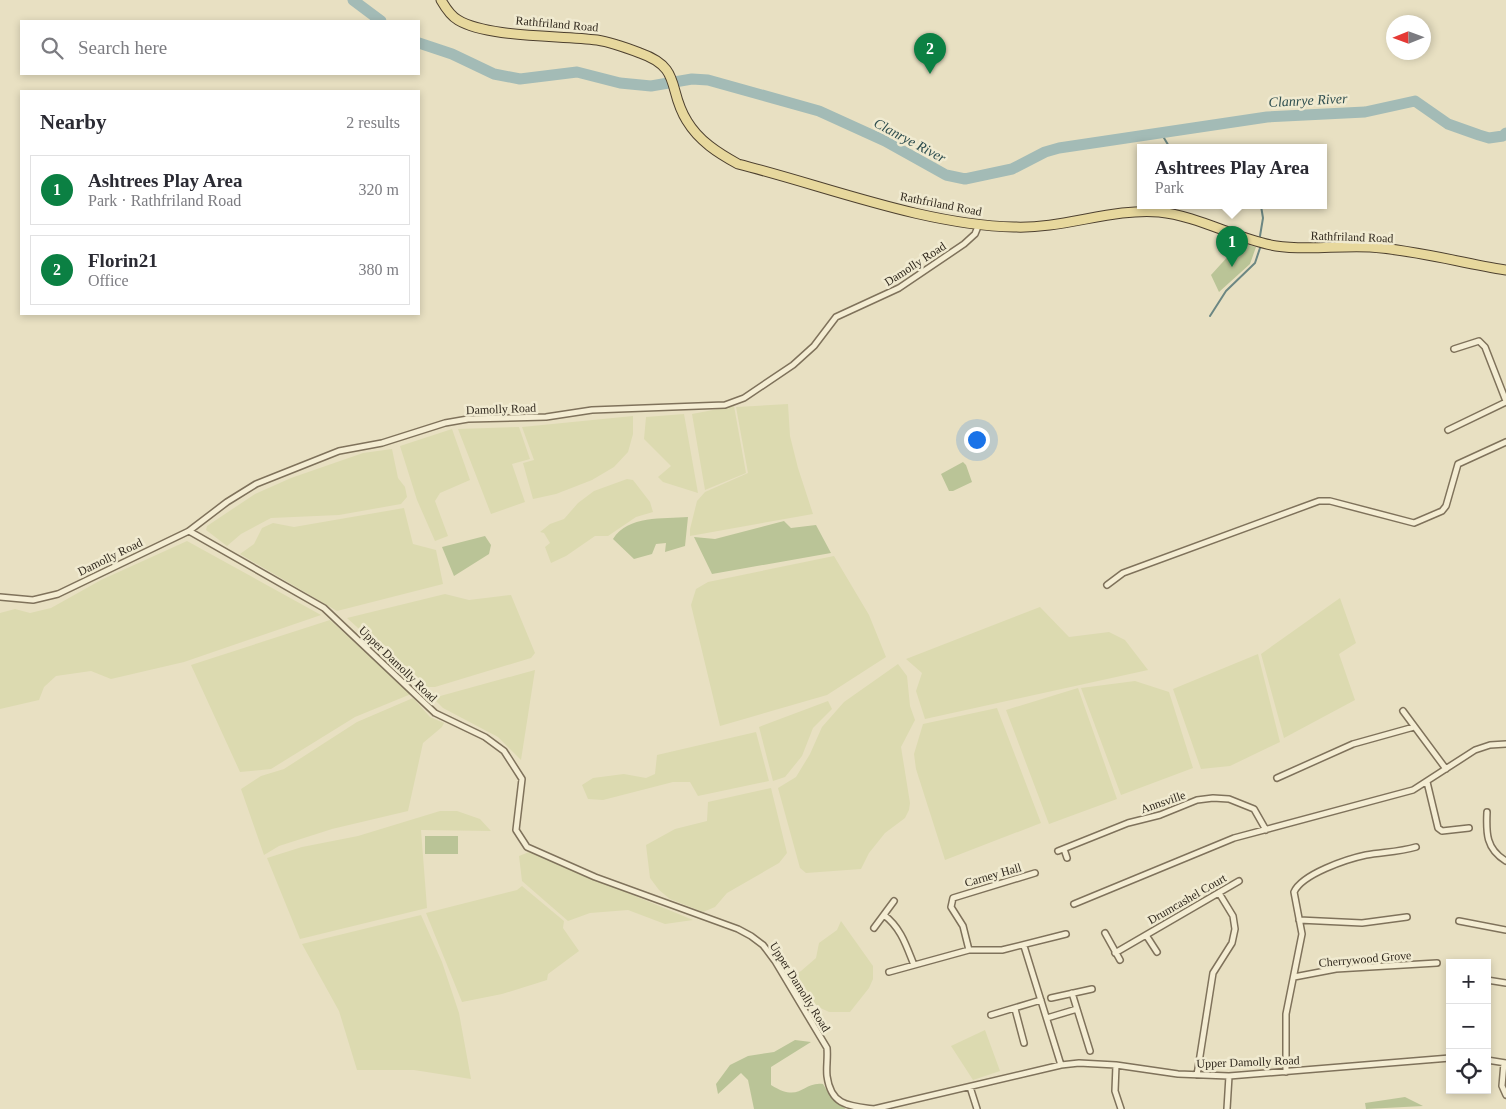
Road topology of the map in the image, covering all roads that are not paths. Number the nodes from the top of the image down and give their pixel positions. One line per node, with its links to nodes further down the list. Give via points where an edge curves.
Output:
1 (441, 0): 2 (main road, Rathfriland Road, via 456,20 469,26 518,34 598,40 641,53 660,63 668,70 686,120 696,133 738,164 892,207)
2 (979, 224): 3 (main road, Rathfriland Road, via 1036,227 1157,212 1274,246 1370,247); 8 (street, Damolly Road, via 975,234 964,244 899,288 836,317 814,346 793,365 738,400 725,405 599,409 546,417 468,419 445,423 382,443 339,451 256,484)
3 (1506, 270)
4 (1454, 349): 5 (street, via 1479,341)
5 (1506, 402): 6 (street)
6 (1448, 430)
7 (1506, 442): 9 (street, via 1458,464 1442,512 1414,524 1330,501 1319,501 1123,573)
8 (189, 531): 10 (street, Damolly Road, via 58,594 33,600); 68 (street, Upper Damolly Road, via 324,608 435,713 485,737 504,752 522,779 516,830 527,847 603,880 738,929 763,945 827,1048 827,1075 832,1095 844,1104 874,1109)
9 (1107, 585)
10 (0, 597)
11 (1403, 712): 12 (street)
12 (1414, 727): 14 (street); 15 (street, via 1353,744)
13 (1506, 744): 14 (street, via 1475,750)
14 (1446, 769): 16 (street)
15 (1277, 778)
16 (1427, 782): 18 (street, via 1438,828 1447,831); 19 (street, via 1401,794)
17 (1487, 812): 24 (street, via 1486,833 1490,847)
18 (1469, 828)
19 (1266, 830): 21 (street, Annsville, via 1254,809 1213,798 1196,800); 29 (street, via 1209,847)
20 (1416, 847): 32 (street, via 1357,858 1302,881 1294,892)
21 (1064, 849): 22 (street, Annsville); 23 (street)
22 (1058, 851)
23 (1067, 858)
24 (1506, 861)
25 (1035, 873): 40 (street, Carney Hall, via 953,898 951,907 964,926)
26 (1239, 881): 27 (street, Drumcashel Court)
27 (1219, 893): 38 (street, Drumcashel Court); 66 (street, via 1233,916 1235,930 1232,944 1213,973)
28 (894, 901): 30 (street)
29 (1074, 904)
30 (884, 915): 34 (street); 45 (street, via 901,932)
31 (1407, 917): 32 (street, via 1362,923)
32 (1299, 920): 47 (street, via 1301,946)
33 (1459, 921): 35 (street)
34 (874, 928)
35 (1506, 930)
36 (1105, 933): 42 (street)
37 (1066, 934): 39 (street)
38 (1146, 935): 41 (street, Drumcashel Court); 42 (street, Drumcashel Court)
39 (1024, 946): 40 (street); 53 (street)
40 (969, 950): 45 (street)
41 (1157, 952)
42 (1115, 953): 43 (street)
43 (1120, 960)
44 (1438, 963): 47 (street, Cherrywood Grove, via 1336,969)
45 (914, 965): 46 (street)
46 (889, 972)
47 (1294, 977): 65 (street, via 1286,1014)
48 (1491, 981): 49 (street)
49 (1506, 983)
50 (1092, 989): 51 (street)
51 (1072, 993): 52 (street); 55 (street)
52 (1051, 998)
53 (1041, 1000): 54 (street); 57 (street)
54 (1015, 1009): 56 (street); 58 (street)
55 (1077, 1009): 57 (street); 59 (street)
56 (991, 1016)
57 (1047, 1018): 63 (street)
58 (1024, 1043)
59 (1090, 1051)
60 (1446, 1058): 65 (street, Upper Damolly Road)
61 (1491, 1061): 62 (street)
62 (1505, 1063): 69 (street, via 1502,1086)
63 (1061, 1065): 64 (street, Upper Damolly Road); 68 (street, Upper Damolly Road)
64 (1116, 1065): 66 (street, Upper Damolly Road); 71 (street, via 1115,1091)
65 (1286, 1072): 67 (street, Upper Damolly Road)
66 (1197, 1075): 67 (street, Upper Damolly Road)
67 (1228, 1076): 72 (street)
68 (970, 1087): 70 (street)
69 (1506, 1095)
70 (977, 1109)
71 (1121, 1109)
72 (1227, 1109)

